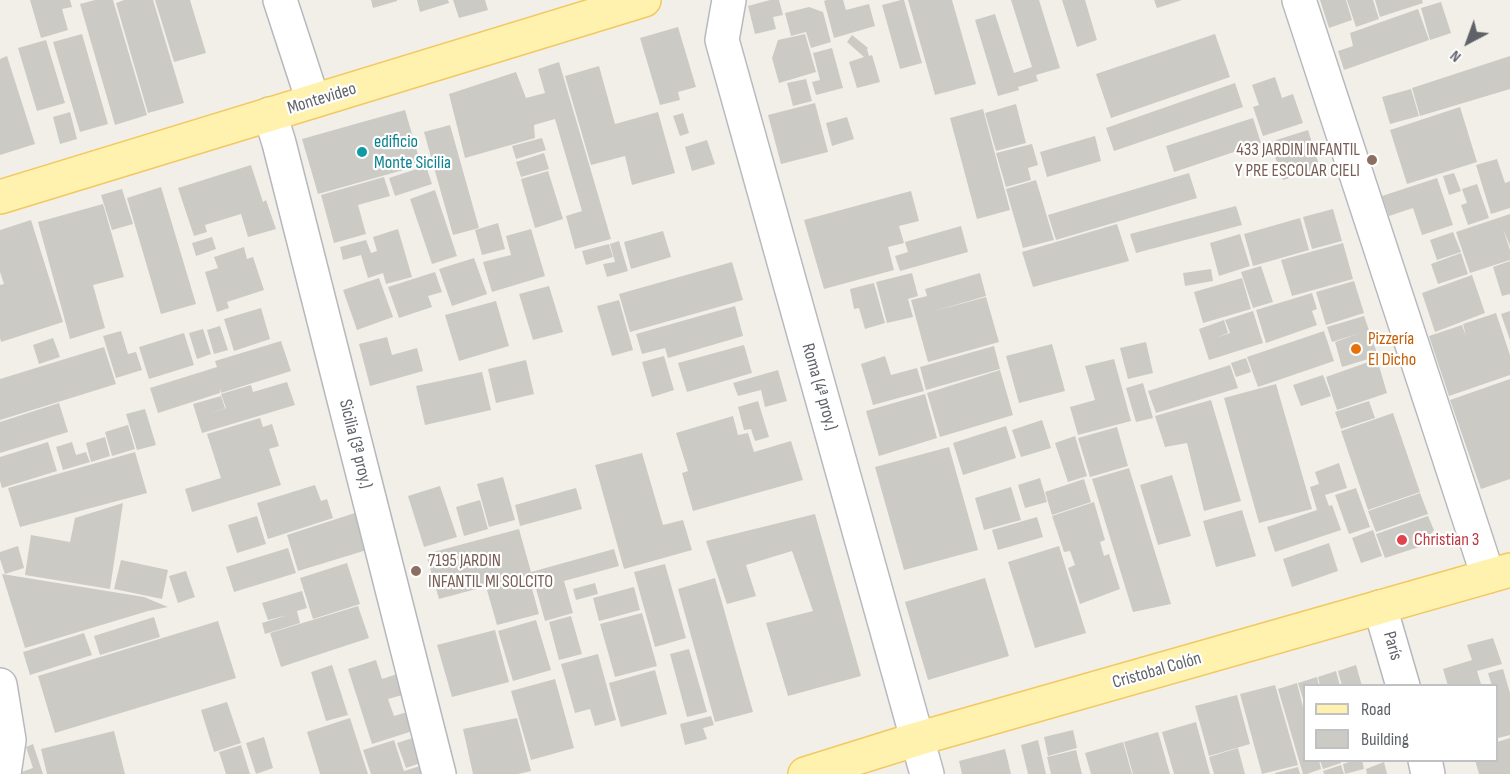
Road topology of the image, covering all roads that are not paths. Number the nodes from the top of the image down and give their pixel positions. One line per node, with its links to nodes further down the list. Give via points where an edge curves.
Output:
1 (280, 0): 5 (street)
2 (644, 0): 5 (main road, Montevideo)
3 (729, 0): 12 (street, Roma (4ª proy.), via 722,40)
4 (1299, 0): 8 (street)
5 (313, 101): 6 (main road, Montevideo)
6 (270, 114): 7 (main road, Montevideo); 14 (street, Sicilia (3ª proy.))
7 (0, 197)
8 (1499, 573): 9 (main road, Cristobal Colón)
9 (1380, 607): 10 (street, París); 12 (main road, Cristobal Colón)
10 (1402, 684)
11 (0, 685): 13 (street, via 9,740)
12 (918, 739): 15 (main road, Cristobal Colón); 16 (street, Roma (4ª proy.))
13 (4, 774)
14 (439, 774)
15 (804, 774)
16 (927, 774)

